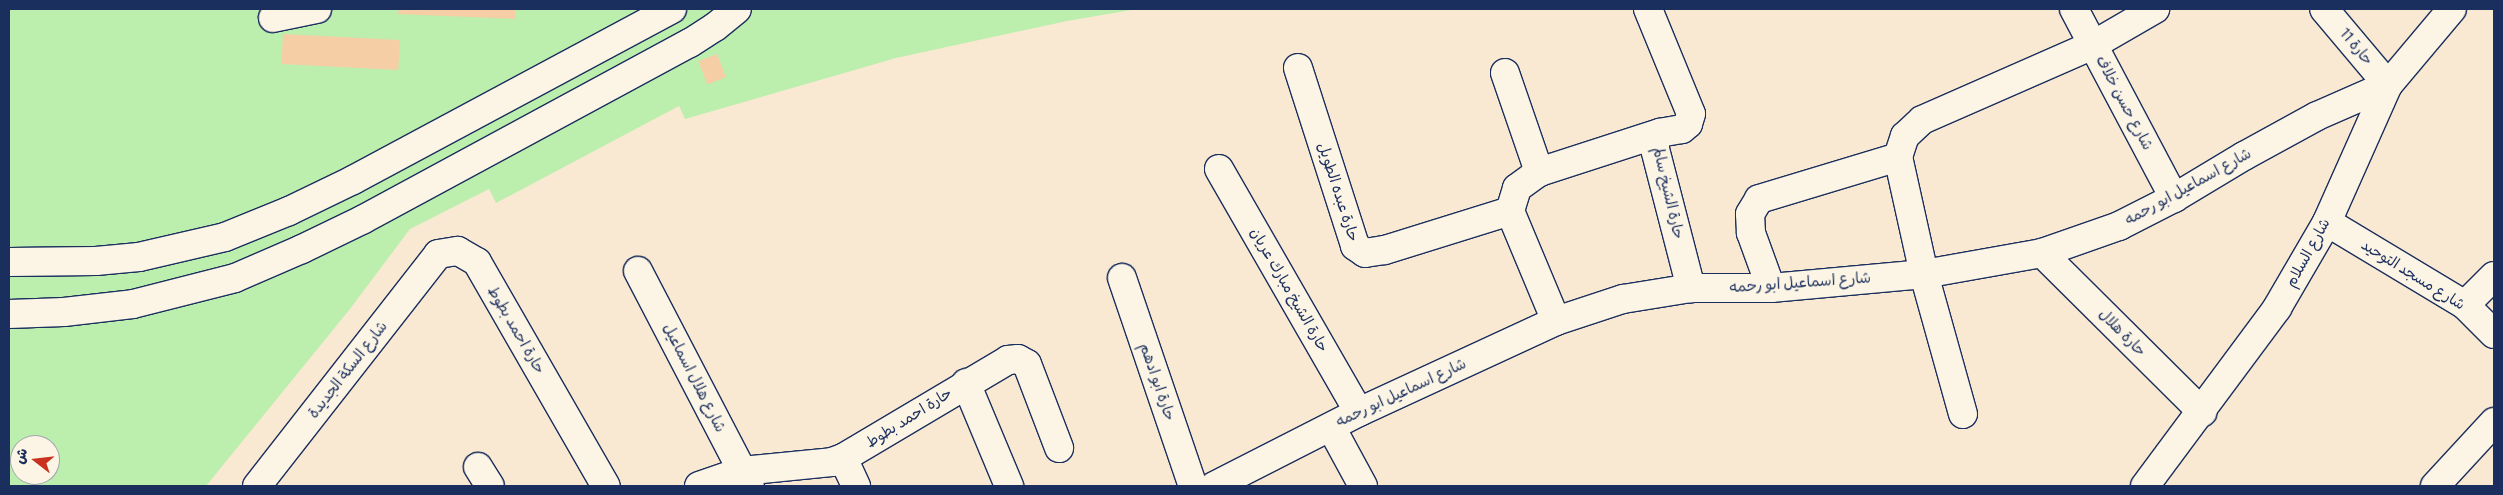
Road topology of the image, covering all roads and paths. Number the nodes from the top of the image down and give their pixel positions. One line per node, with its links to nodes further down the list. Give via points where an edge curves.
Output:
1 (317, 9): 9 (street)
2 (672, 9): 10 (street)
3 (737, 9): 14 (street, via 702,35)
4 (1648, 9): 16 (street, حارة الشيخ سالم, via 1691,114 1688,124 1682,129)
5 (2074, 9): 11 (street, شارع حسن خلاف)
6 (2155, 9): 11 (street)
7 (2324, 9): 15 (street, حارة 11)
8 (2452, 9): 15 (street, شارع السلام)
9 (273, 18)
10 (615, 38): 14 (street); 23 (street, via 353,180)
11 (2093, 45): 17 (street, via 1922,120 1905,136); 20 (street, شارع حسن خلاف)
12 (1298, 68): 21 (street, حارة عبده الطويل, via 1354,246 1365,253 1385,250)
13 (1505, 73): 19 (street)
14 (631, 74): 30 (street, via 362,220)
15 (2388, 85): 20 (street, شارع اسماعيل ابو رحمه, via 2317,116); 22 (street, شارع السلام)
16 (1660, 133): 19 (street); 32 (street, حارة الشيخ سالم, via 1655,149)
17 (1898, 157): 28 (street); 33 (street, via 1759,199 1750,214 1751,233)
18 (1219, 169): 39 (street, حارة الشيخ مبارك عريان)
19 (1539, 172): 21 (street, via 1517,188)
20 (2174, 198): 24 (street, شارع اسماعيل ابو رحمه, via 2119,226)
21 (1510, 211): 36 (street)
22 (2327, 222): 34 (street, شارع مسجد التوحيد); 40 (street, شارع السلام, via 2277,308)
23 (225, 237): 26 (street, via 139,257); 30 (street)
24 (2042, 253): 28 (street, شارع اسماعيل ابو رحمه); 40 (street, حارة هلال)
25 (438, 254): 49 (street, شارع السكة الجديدة); 50 (street, حارة احمد بطوط, via 458,251 477,262)
26 (9, 262)
27 (638, 270): 46 (street, شارع هلال اسماعيل)
28 (1924, 274): 33 (street, شارع اسماعيل ابو رحمه); 41 (street)
29 (2494, 276): 34 (street)
30 (235, 278): 35 (street, via 125,305)
31 (1122, 278): 54 (street, حارة ابو ادهم)
32 (1691, 288): 33 (street, شارع اسماعيل ابو رحمه); 36 (street, شارع اسماعيل ابو رحمه, via 1623,299)
33 (1771, 288)
34 (2465, 305): 37 (street, شارع مسجد التوحيد)
35 (9, 314)
36 (1556, 321): 39 (street, شارع اسماعيل ابو رحمه)
37 (2494, 334)
38 (966, 383): 44 (street, حارة احمد بطوط, via 1008,360 1027,364); 45 (street, حارة احمد بطوط); 53 (street)
39 (1359, 412): 43 (street, شارع اسماعيل ابو رحمه)
40 (2202, 412): 56 (street, شارع السلام)
41 (1963, 414)
42 (2494, 422): 47 (street)
43 (1331, 427): 48 (street, شارع اسماعيل ابو رحمه); 55 (street)
44 (1060, 448)
45 (843, 458): 46 (street, حارة احمد بطوط); 52 (street)
46 (746, 478): 51 (street, حارة احمد بطوط)
47 (2447, 481)
48 (1230, 483)
49 (257, 486)
50 (606, 486)
51 (698, 486)
52 (856, 486)
53 (1009, 486)
54 (1193, 486)
55 (1363, 486)
56 (2145, 486)

